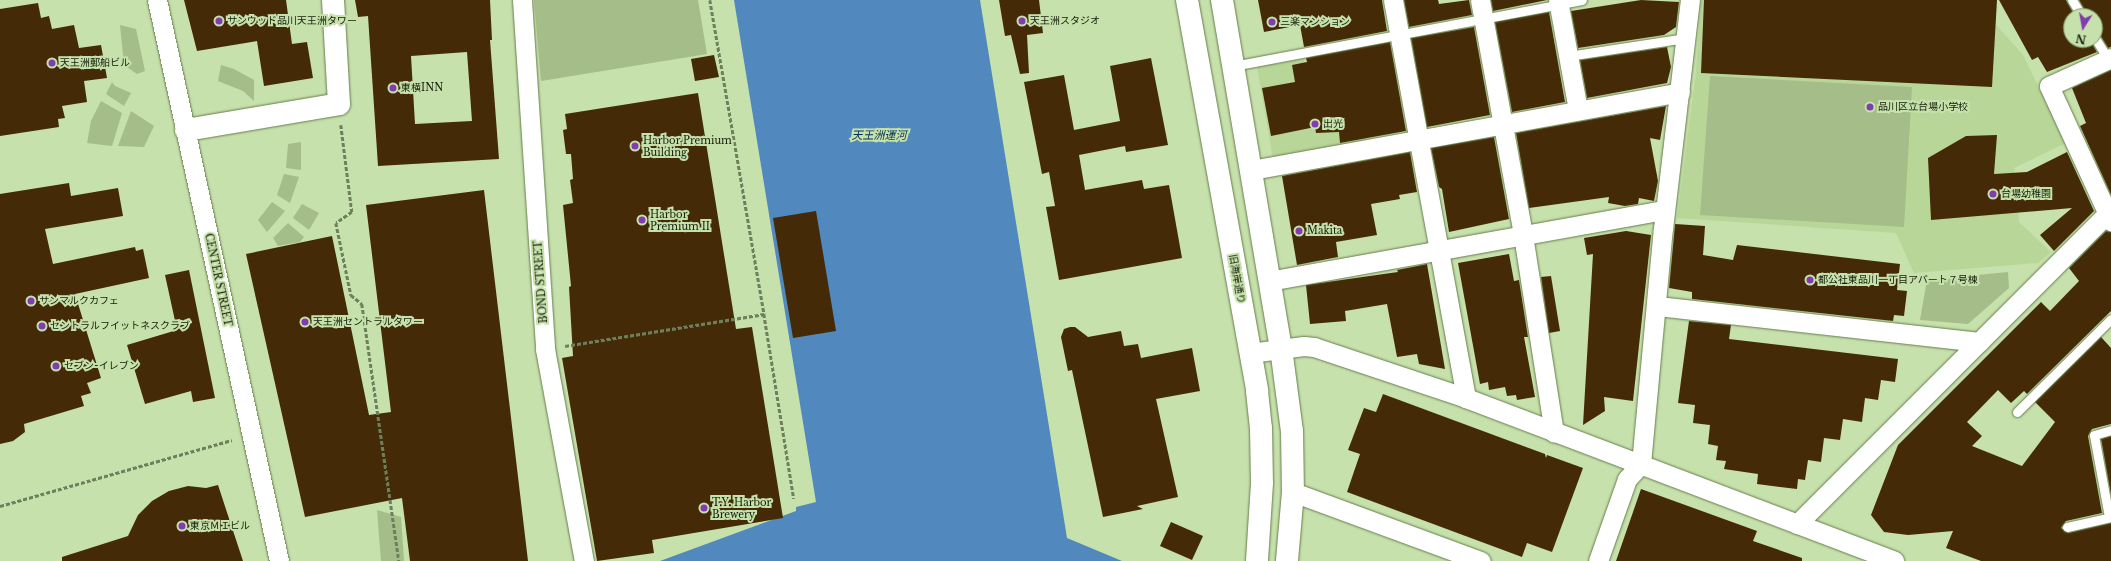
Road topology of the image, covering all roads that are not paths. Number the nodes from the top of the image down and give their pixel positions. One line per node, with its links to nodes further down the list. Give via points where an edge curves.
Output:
1 (157, 0): 21 (street, CENTER STREET)
2 (333, 0): 21 (main road, via 339,104)
3 (522, 0): 45 (street, BOND STREET, via 545,349)
4 (1187, 0): 33 (main road, 旧海岸通り)
5 (1222, 0): 17 (main road)
6 (1393, 0): 12 (street)
7 (1480, 0): 11 (street)
8 (1582, 0): 10 (lane)
9 (1690, 0): 13 (street)
10 (1558, 2): 11 (lane); 15 (street)
11 (1484, 18): 12 (lane); 20 (street)
12 (1399, 33): 17 (lane); 22 (street)
13 (1686, 38): 15 (lane); 18 (street)
14 (2102, 48): 16 (lane)
15 (1568, 56): 19 (street)
16 (2110, 59): 25 (street, via 2049,86)
17 (1233, 66): 23 (main road)
18 (1680, 92): 19 (street); 24 (street)
19 (1578, 110): 20 (street)
20 (1503, 124): 22 (street); 26 (street)
21 (186, 130): 44 (street, CENTER STREET)
22 (1420, 139): 23 (street); 27 (street)
23 (1252, 170): 28 (main road)
24 (1665, 210): 26 (street); 29 (street)
25 (2109, 217): 31 (street)
26 (1523, 235): 27 (street); 37 (street)
27 (1439, 250): 28 (street); 34 (street)
28 (1270, 281): 32 (main road)
29 (1658, 306): 31 (street); 38 (street)
30 (2111, 319): 35 (lane)
31 (1979, 342): 41 (street)
32 (1281, 348): 33 (street); 34 (street, via 1314,347); 39 (main road, via 1292,431)
33 (1250, 353): 46 (main road, 旧海岸通り, via 1261,428 1262,483)
34 (1466, 398): 37 (street)
35 (2017, 412)
36 (2111, 430): 40 (lane, via 2094,435)
37 (1554, 433): 38 (street)
38 (1641, 464): 41 (street); 49 (street, via 1627,479)
39 (1293, 492): 47 (main road); 48 (street)
40 (2110, 517): 42 (lane)
41 (1797, 524): 43 (street)
42 (2067, 527)
43 (1875, 558): 50 (street)
44 (279, 561)
45 (584, 561)
46 (1257, 561)
47 (1287, 561)
48 (1481, 561)
49 (1598, 561)
50 (1894, 561)

